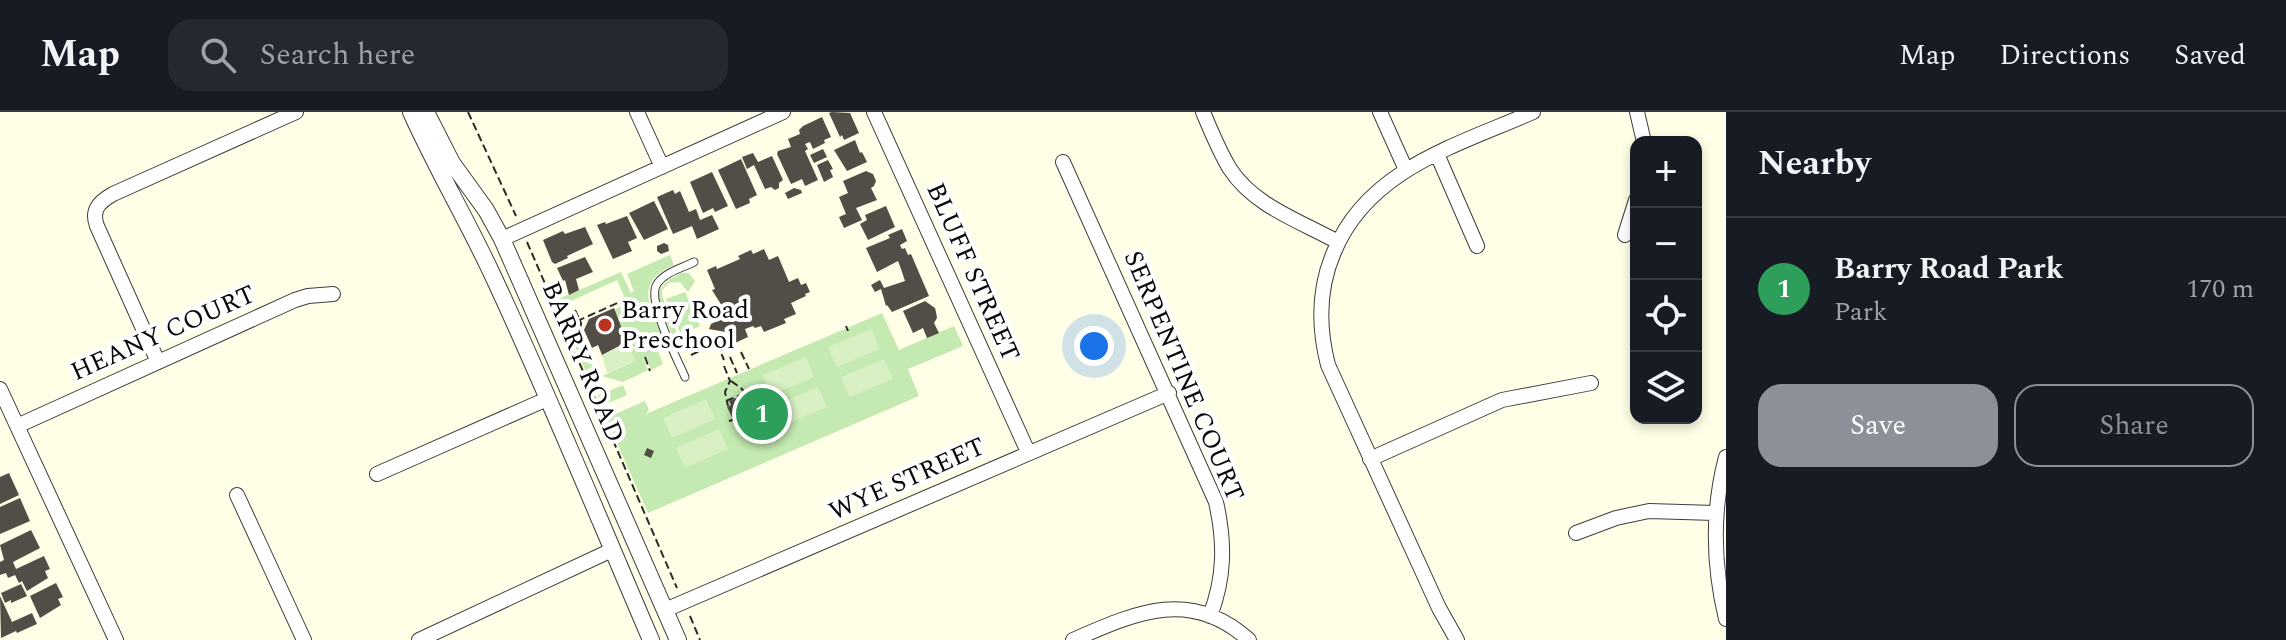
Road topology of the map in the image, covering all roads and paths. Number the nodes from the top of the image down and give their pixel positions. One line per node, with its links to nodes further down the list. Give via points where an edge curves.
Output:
1 (296, 112): 39 (street, via 98,203 94,219)
2 (411, 112): 23 (street, BARRY ROAD)
3 (426, 112): 20 (street, BARRY ROAD)
4 (468, 112): 18 (path)
5 (637, 112): 15 (street)
6 (783, 112): 15 (street)
7 (874, 112): 58 (street, BLUFF STREET)
8 (1203, 112): 21 (street, via 1230,169 1251,193)
9 (1380, 112): 16 (street)
10 (1533, 112): 13 (street)
11 (1637, 112): 12 (street)
12 (1643, 136)
13 (1437, 154): 16 (street); 22 (street)
14 (1063, 162): 50 (street, SERPENTINE COURT)
15 (662, 167): 18 (street)
16 (1406, 170): 21 (street, via 1365,202)
17 (1633, 208): 19 (street)
18 (519, 231): 20 (street); 30 (path)
19 (1625, 235)
20 (502, 239): 23 (street); 67 (street, BARRY ROAD)
21 (1338, 242): 60 (street, via 1322,291 1323,345)
22 (1477, 246)
23 (481, 250): 52 (street, BARRY ROAD)
24 (694, 262): 44 (lane, via 665,276 653,292)
25 (333, 294): 39 (street, HEANY COURT, via 295,300)
26 (622, 301): 28 (path)
27 (575, 310): 28 (path)
28 (580, 320): 30 (path); 45 (path, via 580,333)
29 (846, 326): 31 (path)
30 (565, 327): 66 (path)
31 (848, 331)
32 (726, 339): 33 (path)
33 (717, 343): 35 (path); 38 (path)
34 (741, 352): 41 (path)
35 (691, 355)
36 (645, 357): 42 (path)
37 (730, 357): 43 (path)
38 (724, 360)
39 (158, 362): 57 (street, HEANY COURT)
40 (724, 366): 46 (path)
41 (749, 369)
42 (650, 371)
43 (737, 373)
44 (685, 377)
45 (599, 378)
46 (730, 381): 49 (path); 53 (path)
47 (1591, 383): 60 (street, via 1502,400)
48 (0, 389): 57 (street)
49 (746, 393): 51 (path); 53 (path)
50 (1169, 393): 58 (street, WYE STREET); 69 (street, SERPENTINE COURT, via 1210,485 1220,522 1222,574)
51 (749, 397)
52 (547, 399): 61 (street); 65 (street, BARRY ROAD)
53 (726, 401): 54 (path)
54 (728, 406)
55 (762, 406): 56 (path, via 755,408 758,423 741,430 736,419)
56 (729, 421)
57 (17, 426): 71 (street)
58 (1028, 452): 66 (street, WYE STREET)
59 (1726, 457): 63 (street)
60 (1370, 459): 79 (street)
61 (377, 474)
62 (237, 495): 72 (street)
63 (1715, 513): 64 (street, via 1649,511); 68 (street)
64 (1576, 533)
65 (612, 550): 70 (street); 74 (street, BARRY ROAD)
66 (683, 603): 67 (street, WYE STREET); 76 (path)
67 (665, 610): 75 (street, BARRY ROAD)
68 (1725, 610)
69 (1210, 616): 77 (street, via 1148,611); 78 (street)
70 (449, 634): 73 (street)
71 (116, 640)
72 (304, 640)
73 (419, 640)
74 (651, 640)
75 (678, 640)
76 (700, 640)
77 (1073, 640)
78 (1249, 640)
79 (1457, 640)

